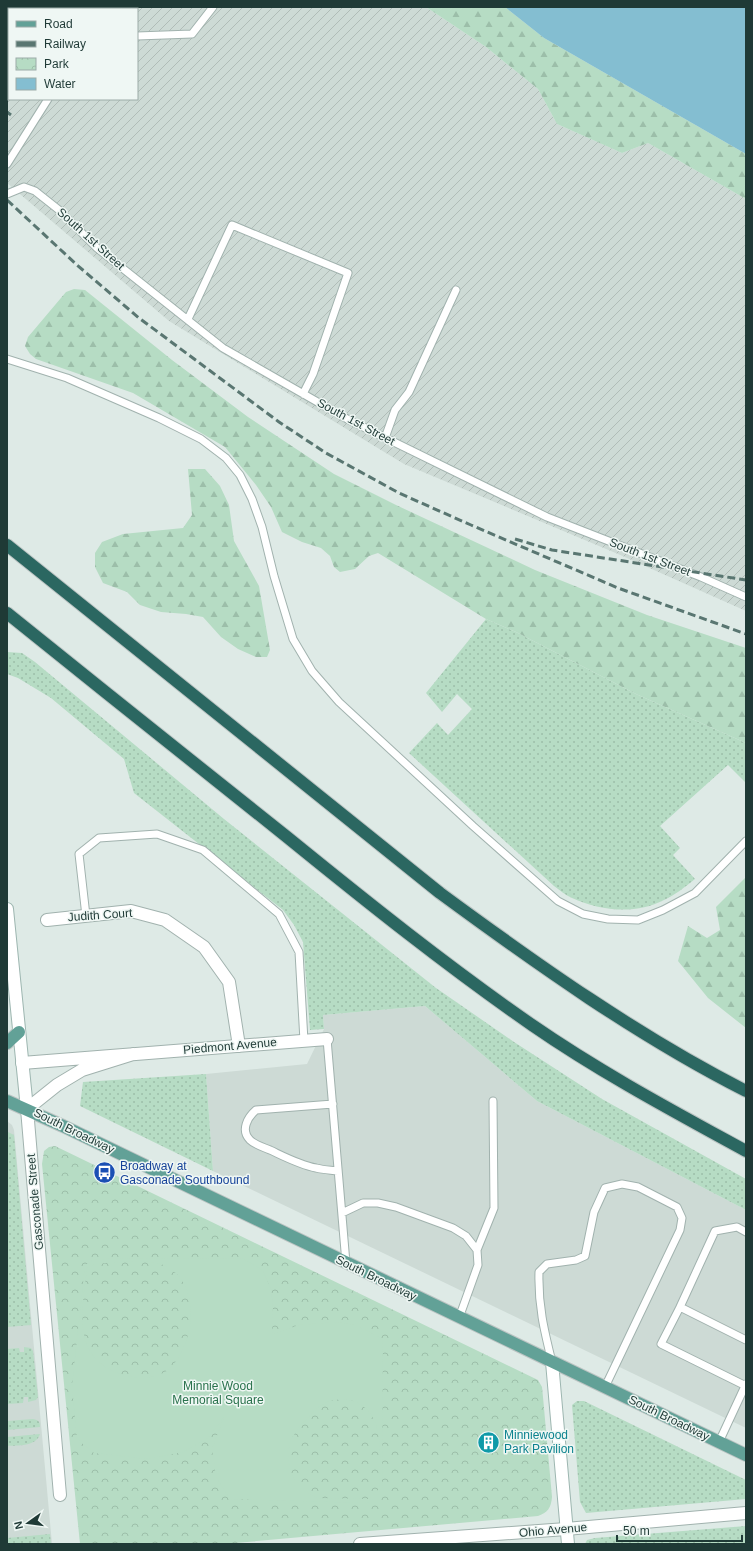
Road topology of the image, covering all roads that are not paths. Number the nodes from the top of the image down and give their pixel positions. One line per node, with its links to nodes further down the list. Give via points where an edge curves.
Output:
1 (213, 7): 2 (lane, via 192,34)
2 (138, 36)
3 (47, 100): 4 (lane)
4 (7, 164)
5 (7, 194): 7 (lane, South 1st Street, via 24,187 35,191 59,210 97,248)
6 (456, 290): 10 (lane, via 409,392 395,410)
7 (188, 319): 9 (lane, South 1st Street, via 223,348); 9 (lane, via 232,225 348,273)
8 (7, 359): 14 (lane, via 67,378 159,418 201,439 226,458 240,475 252,499 293,639 312,672 339,702 558,901 583,914 608,919 638,920 694,893)
9 (304, 394): 10 (lane, South 1st Street)
10 (385, 438): 12 (lane, South 1st Street, via 547,517)
11 (7, 545): 26 (highway, via 434,888 588,998)
12 (746, 597)
13 (7, 613): 31 (highway, via 459,973 533,1026 610,1075)
14 (746, 842)
15 (7, 909): 18 (street, Gasconade Street)
16 (86, 916): 17 (street, Judith Court); 21 (lane, via 79,854 99,838 157,834 203,850 279,914 299,952); 23 (street, Judith Court, via 131,911 164,920 204,947 228,982)
17 (47, 920)
18 (8, 925): 19 (street, Gasconade Street)
19 (19, 1032): 22 (main road); 25 (street, Gasconade Street)
20 (327, 1039): 21 (street, Piedmont Avenue); 29 (lane)
21 (304, 1041): 23 (street, Piedmont Avenue)
22 (7, 1043)
23 (239, 1046): 24 (street, Piedmont Avenue)
24 (133, 1054): 25 (street, Piedmont Avenue); 30 (street, Piedmont Avenue, via 82,1070 57,1085)
25 (22, 1063): 30 (street, Gasconade Street)
26 (746, 1091)
27 (7, 1100): 30 (main road, South Broadway)
28 (493, 1101): 35 (lane, via 494,1208)
29 (333, 1104): 32 (lane); 32 (lane, via 256,1110 248,1118 246,1128 250,1140 260,1146 310,1166)
30 (27, 1109): 36 (main road, South Broadway); 45 (street, Gasconade Street)
31 (746, 1150)
32 (338, 1170): 33 (lane)
33 (342, 1213): 35 (lane, via 363,1203 378,1202 453,1228 466,1236); 36 (lane)
34 (746, 1232): 37 (lane, via 737,1227 715,1231)
35 (477, 1250): 38 (lane, via 478,1265)
36 (346, 1263): 38 (main road, South Broadway)
37 (680, 1307): 39 (lane); 41 (lane, via 661,1344)
38 (459, 1318): 40 (main road, South Broadway)
39 (746, 1340)
40 (552, 1362): 42 (main road, South Broadway); 42 (lane, via 541,1320 539,1272 547,1264 576,1260 585,1256 594,1212 605,1188 622,1184 638,1187 677,1207 682,1218 680,1230); 47 (street)
41 (746, 1385): 43 (lane)
42 (605, 1387): 43 (main road, South Broadway)
43 (718, 1442): 44 (main road, South Broadway)
44 (746, 1455)
45 (60, 1495)
46 (746, 1513): 47 (street, Ohio Avenue)
47 (566, 1529): 48 (street, Ohio Avenue); 50 (street)
48 (441, 1541): 49 (street, Ohio Avenue)
49 (360, 1544)
50 (568, 1544)

